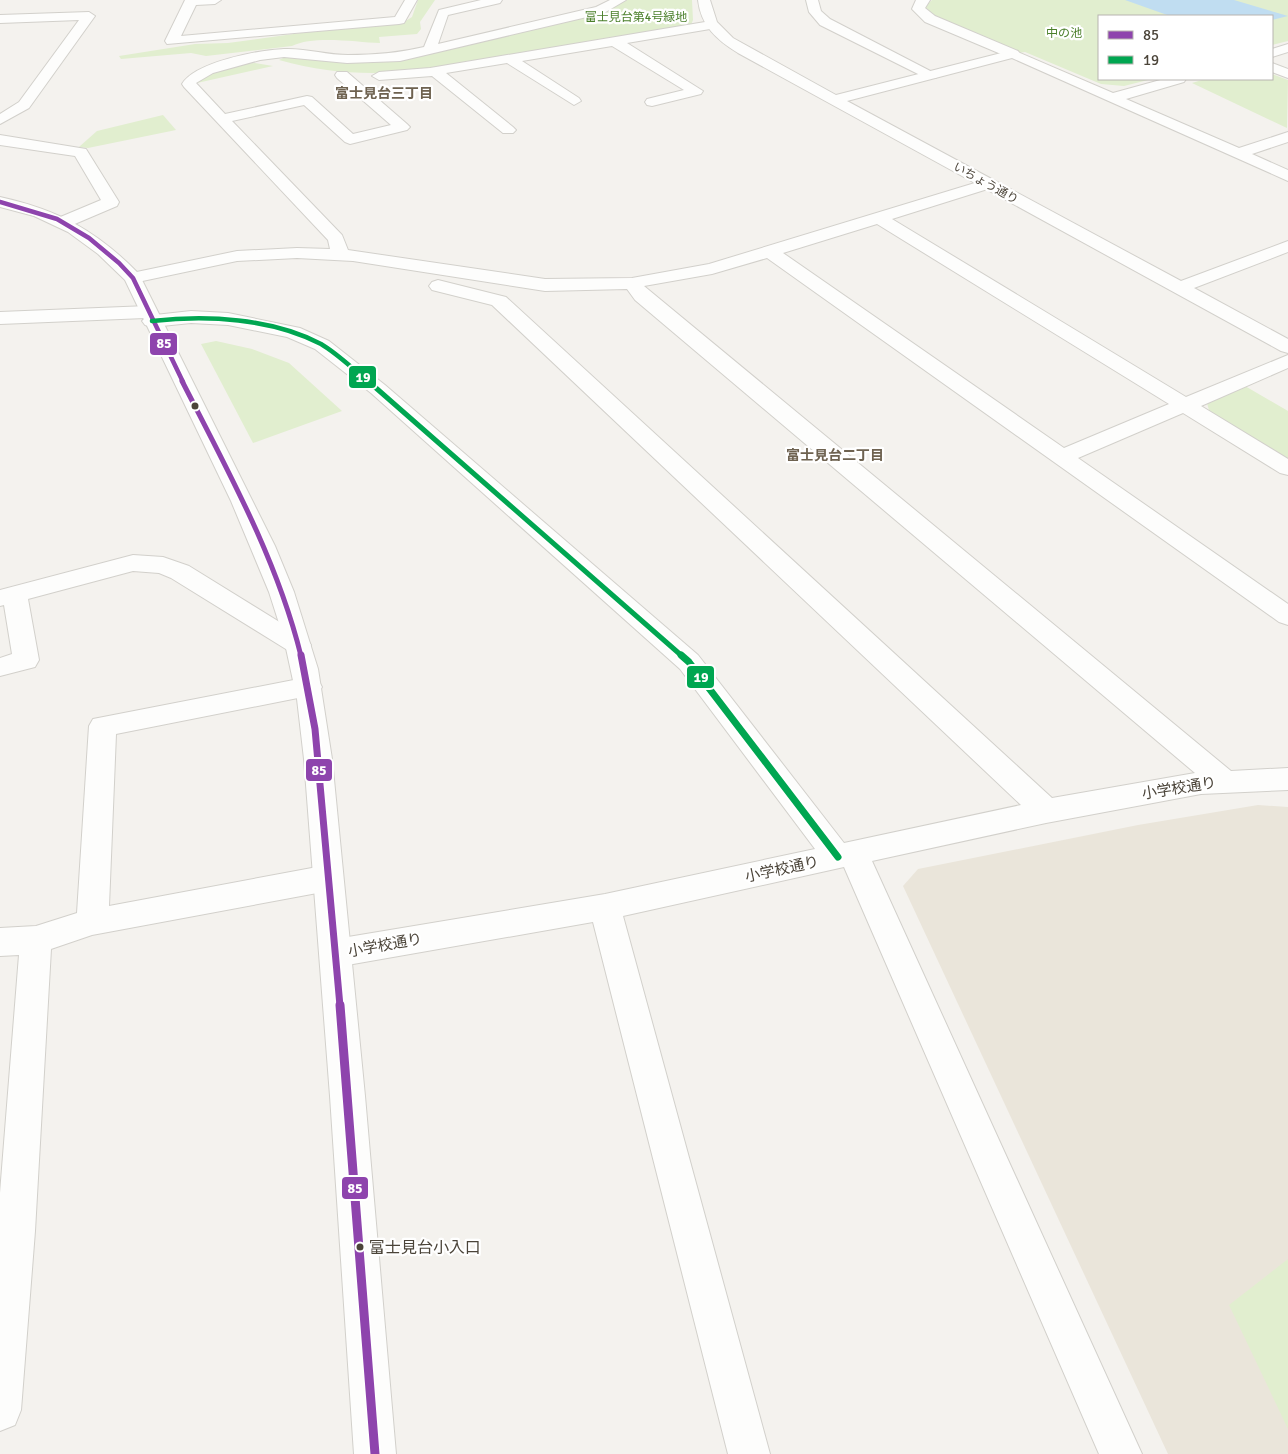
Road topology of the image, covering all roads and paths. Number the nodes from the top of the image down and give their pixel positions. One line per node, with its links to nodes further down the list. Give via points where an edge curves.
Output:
1 (215, 0): 2 (street, via 191,1 172,41 399,20)
2 (410, 0)
3 (496, 0): 12 (street, via 443,12)
4 (620, 0): 12 (street, via 600,10)
5 (704, 0): 9 (street, via 704,11)
6 (812, 0): 25 (street, via 815,12 825,22)
7 (924, 0): 14 (street, via 918,9 930,19)
8 (0, 19): 32 (street, via 89,16 24,105)
9 (711, 25): 10 (street); 28 (street, いちょう通り, via 738,48)
10 (614, 41): 16 (street); 30 (street, via 696,91)
11 (1288, 48): 13 (street)
12 (429, 51): 17 (street, via 383,59 284,54)
13 (1273, 52)
14 (1013, 54): 25 (street); 27 (street)
15 (1273, 58): 18 (street)
16 (510, 59): 21 (street); 29 (street)
17 (238, 62): 20 (street, via 269,62); 31 (street, via 208,70 189,84)
18 (1288, 65)
19 (1273, 67): 23 (street)
20 (296, 68)
21 (436, 72): 24 (street); 33 (street)
22 (326, 74): 24 (street)
23 (1288, 74)
24 (342, 75): 31 (street, via 402,127 350,139 307,100)
25 (931, 75): 28 (street)
26 (1175, 80): 27 (street)
27 (1112, 98): 36 (street)
28 (834, 100): 38 (street, いちょう通り)
29 (574, 102)
30 (652, 102)
31 (221, 119): 44 (street, via 336,239)
32 (0, 120)
33 (508, 130)
34 (1288, 137): 36 (street)
35 (0, 140): 41 (street, via 80,152 112,202)
36 (1238, 154): 37 (street)
37 (1288, 176)
38 (988, 184): 40 (street); 48 (street, いちょう通り)
39 (0, 202): 41 (street, via 18,205)
40 (879, 218): 43 (street); 53 (street)
41 (64, 222): 46 (street, via 108,251)
42 (1287, 248): 48 (street)
43 (770, 252): 47 (street, via 683,276); 54 (street)
44 (340, 255): 45 (street); 46 (street, via 237,256)
45 (431, 268): 47 (street, via 545,285); 63 (street, via 420,282 499,300)
46 (133, 278): 49 (street)
47 (632, 284): 62 (street, via 642,296)
48 (1179, 288): 51 (street, いちょう通り)
49 (150, 317): 50 (street); 58 (street, via 270,559); 64 (street, via 228,319 293,332 322,345 400,408 689,662)
50 (0, 318)
51 (1288, 347)
52 (1288, 361): 53 (street)
53 (1184, 405): 54 (street); 55 (street)
54 (1062, 457): 57 (street)
55 (1288, 468)
56 (8, 596): 58 (street, via 133,563 163,565 180,572); 59 (street, via 26,660)
57 (1288, 616)
58 (298, 645): 60 (street)
59 (0, 668)
60 (309, 687): 65 (street); 67 (street, via 103,726)
61 (1288, 779): 62 (street, 小学校通り)
62 (1224, 781): 63 (street, 小学校通り)
63 (1046, 811): 64 (street, 小学校通り)
64 (846, 855): 66 (street, 小学校通り); 75 (street)
65 (328, 878): 67 (street); 70 (street)
66 (605, 907): 70 (street, 小学校通り); 74 (street)
67 (92, 922): 68 (street)
68 (36, 940): 69 (street); 71 (street)
69 (0, 942)
70 (336, 953): 73 (street)
71 (8, 1233): 72 (street)
72 (0, 1410)
73 (375, 1454)
74 (749, 1454)
75 (1121, 1454)

